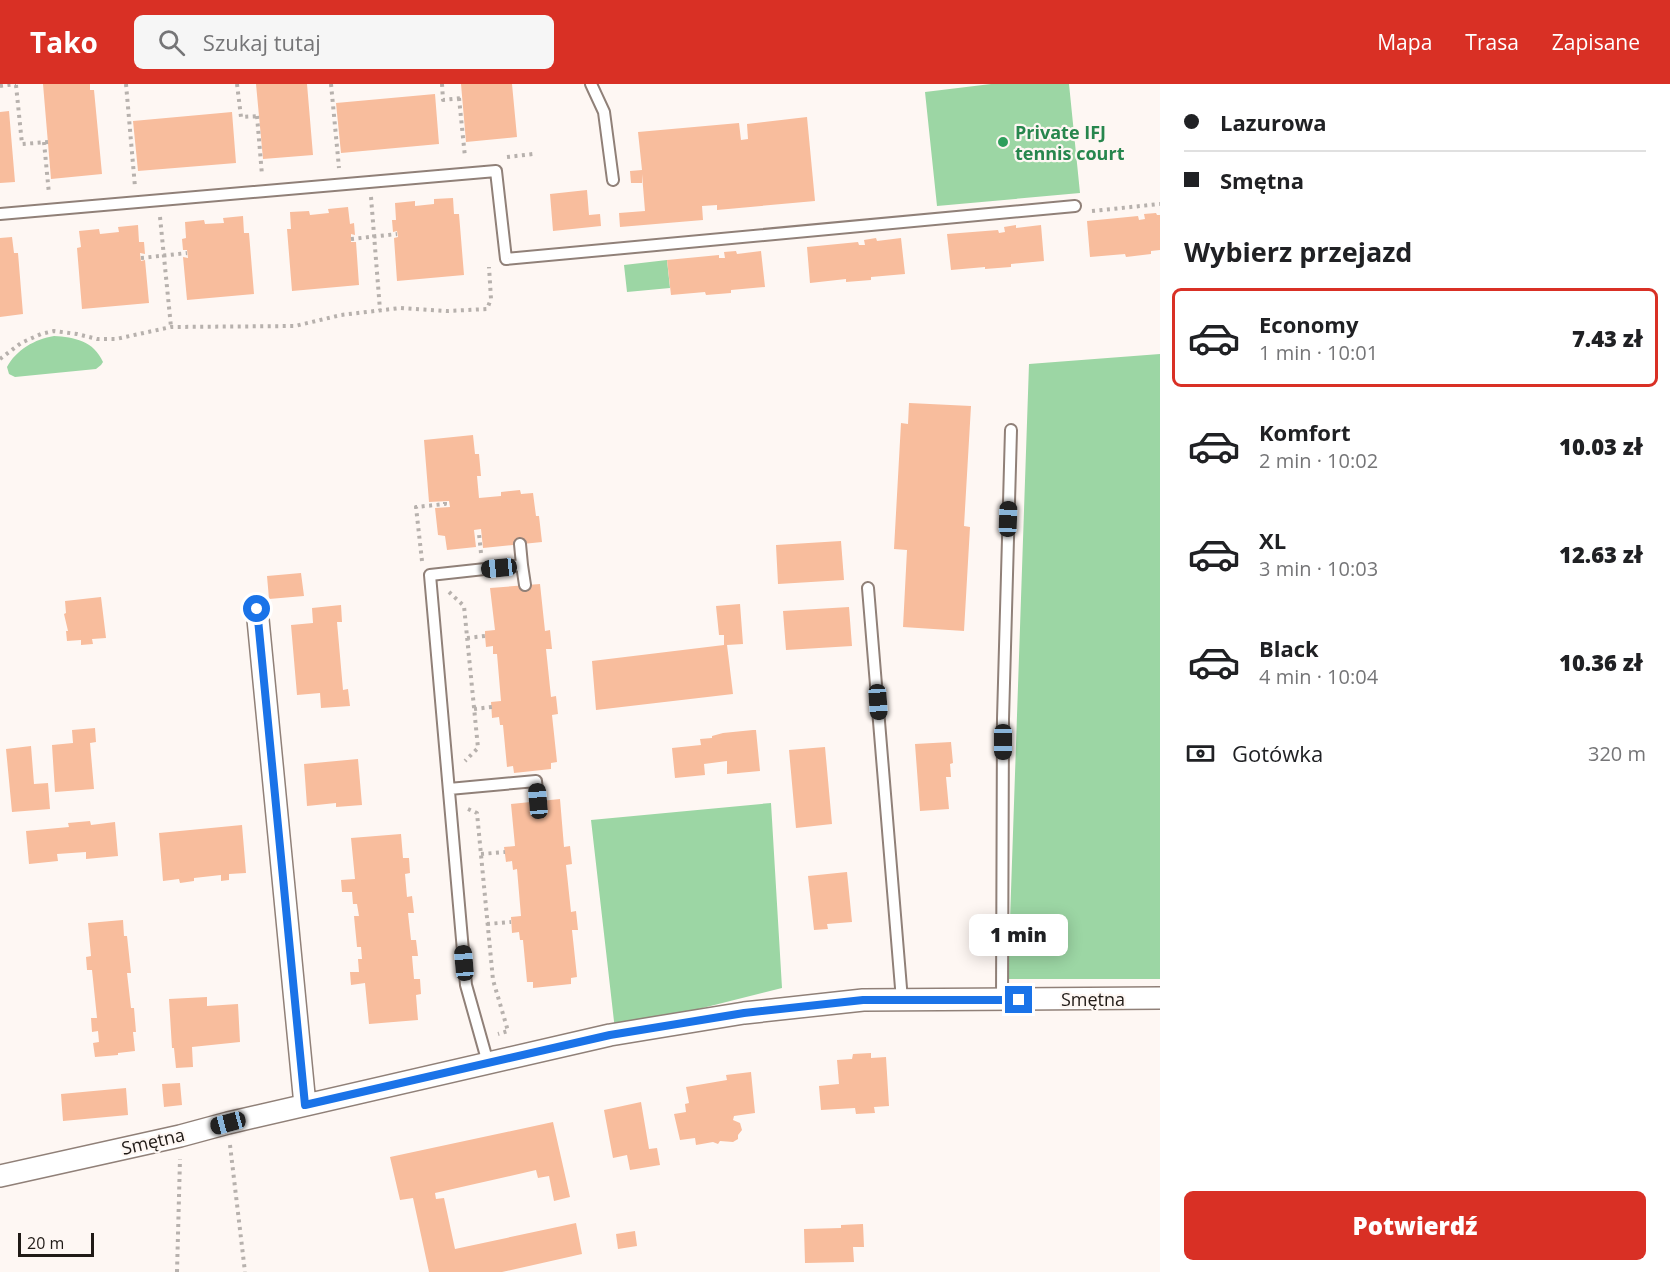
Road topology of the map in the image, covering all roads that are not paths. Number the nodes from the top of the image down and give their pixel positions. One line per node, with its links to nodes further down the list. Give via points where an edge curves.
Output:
1 (591, 84): 2 (lane, via 603,112)
2 (613, 180)
3 (1075, 206): 4 (lane, via 506,259 496,171)
4 (0, 214)
5 (1011, 430): 15 (lane, via 1003,718)
6 (520, 544): 7 (lane)
7 (522, 565): 8 (lane); 11 (lane, via 430,574)
8 (525, 585)
9 (868, 588): 14 (lane)
10 (257, 609): 17 (street)
11 (449, 789): 12 (lane, via 536,781); 16 (lane, via 466,985)
12 (538, 801)
13 (1160, 998): 15 (street, Smętna)
14 (902, 1000): 15 (street, Smętna); 16 (street, Smętna, via 863,1000 744,1013 610,1035)
15 (1002, 1000)
16 (488, 1063): 17 (street, Smętna)
17 (305, 1105): 18 (street, Smętna)
18 (0, 1176)

